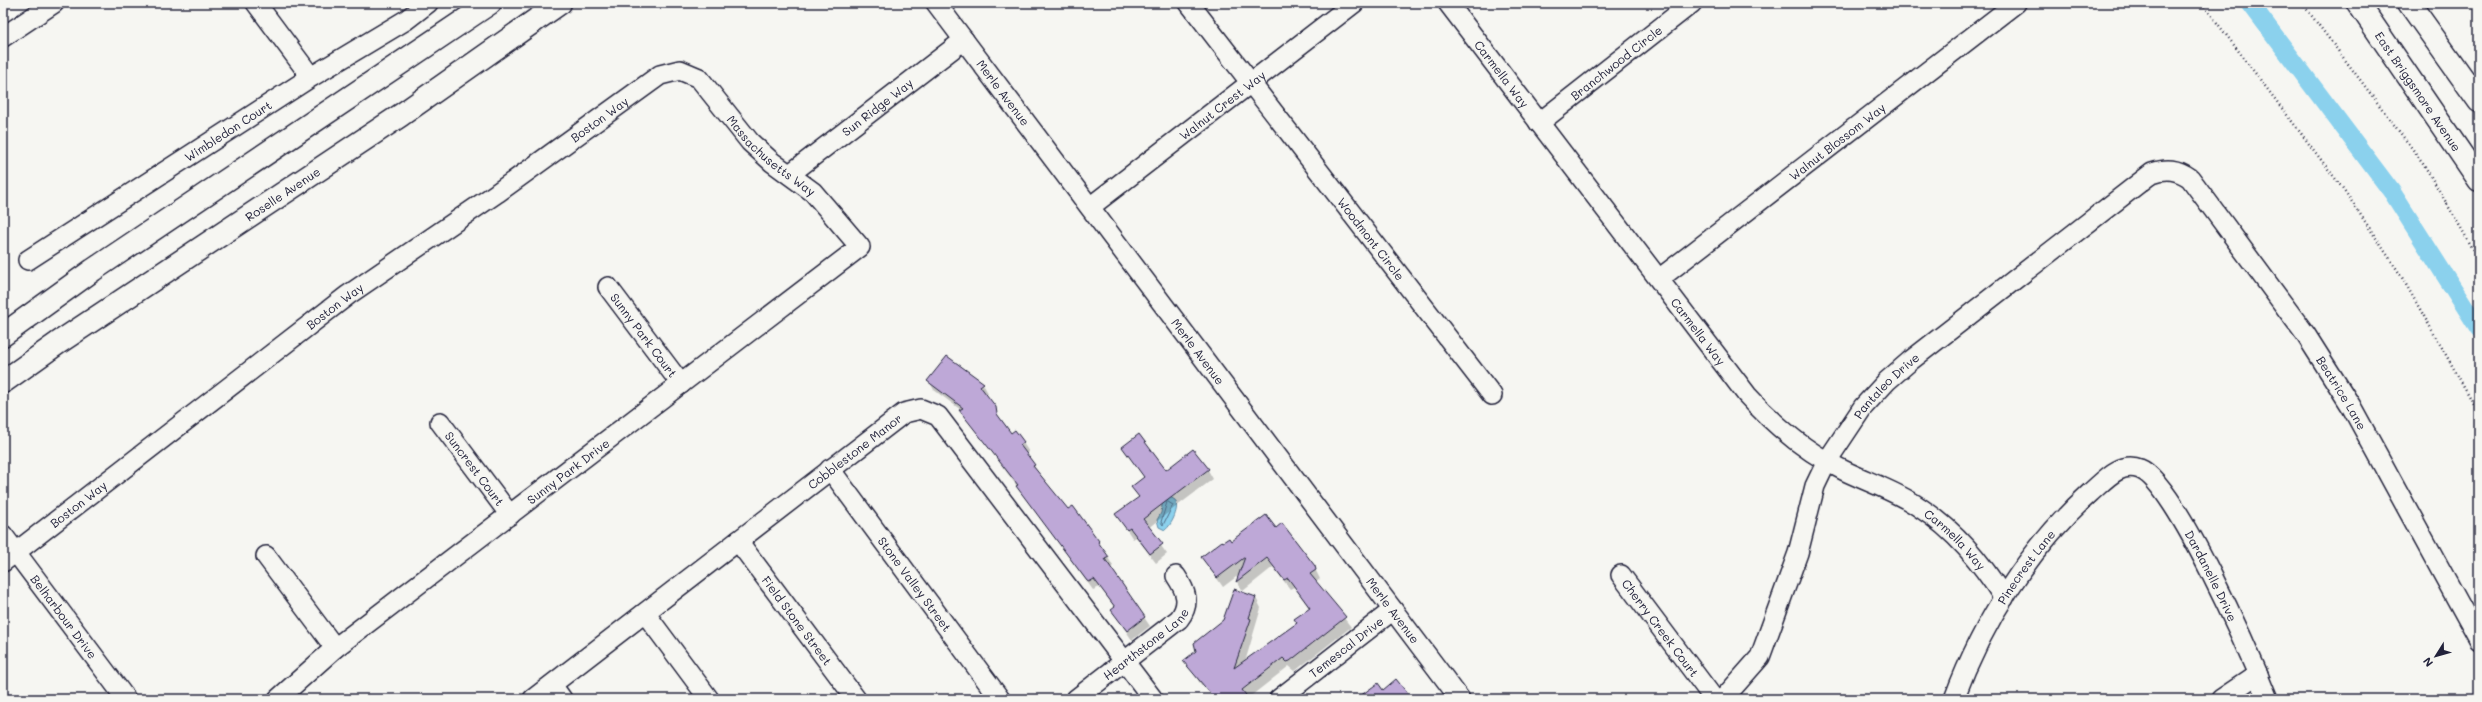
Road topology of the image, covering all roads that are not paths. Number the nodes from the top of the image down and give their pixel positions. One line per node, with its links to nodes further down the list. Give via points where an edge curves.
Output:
1 (54, 3): 14 (street)
2 (256, 3): 17 (street)
3 (428, 3): 17 (street, Wimbledon Court, via 406,20)
4 (490, 3): 29 (main road, via 120,252)
5 (560, 3): 30 (main road, Roselle Avenue, via 401,115)
6 (936, 3): 15 (street, Merle Avenue)
7 (1189, 3): 18 (street, Woodmont Circle)
8 (1354, 3): 18 (street, Walnut Crest Way)
9 (1448, 3): 20 (street, Carmella Way)
10 (1692, 3): 20 (street, Branchwood Circle)
11 (2016, 3): 27 (street, Walnut Blossom Way)
12 (2358, 3): 23 (main road, East Briggsmore Avenue, via 2392,49)
13 (2409, 3): 19 (main road)
14 (5, 30)
15 (964, 40): 22 (street, Sun Ridge Way); 24 (street, Merle Avenue)
16 (680, 70): 22 (street, Massachusetts Way, via 699,78 750,142); 41 (street, Boston Way, via 660,75 497,193 348,295)
17 (311, 77): 26 (street, Wimbledon Court)
18 (1251, 83): 24 (street, Walnut Crest Way); 32 (street, Woodmont Circle)
19 (2479, 101)
20 (1539, 123): 27 (street, Carmella Way)
21 (2172, 169): 34 (street, Pantaleo Drive, via 2152,173 1910,361 1863,407); 47 (street, Beatrice Lane, via 2190,178 2306,335 2351,406)
22 (790, 174): 25 (street, Massachusetts Way, via 813,192)
23 (2479, 180)
24 (1090, 207): 45 (street, Merle Avenue)
25 (860, 246): 31 (street, Sunny Park Drive)
26 (28, 260)
27 (1659, 279): 34 (street, Carmella Way, via 1765,415 1794,440)
28 (608, 286): 31 (street, Sunny Park Court)
29 (3, 335)
30 (3, 382)
31 (681, 384): 37 (street, Sunny Park Drive)
32 (1492, 395)
33 (440, 422): 37 (street, Suncrest Court)
34 (1827, 461): 44 (street, Carmella Way, via 1892,491 1948,528 1973,554); 63 (street, Pantaleo Drive, via 1815,486 1798,553 1760,656)
35 (2135, 468): 44 (street, Pinecrest Lane, via 2122,468 2113,472 2079,504 2044,542); 50 (street, Dardanelle Drive, via 2151,474 2160,485 2230,612)
36 (830, 469): 39 (street, Cobblestone Manor); 49 (street, Cobblestone Manor, via 904,413 921,409 938,416); 57 (street, Stone Valley Street)
37 (510, 516): 48 (street, Sunny Park Drive)
38 (3, 535): 41 (street, Belharbour Drive)
39 (738, 541): 46 (street, Cobblestone Manor); 56 (street, Field Stone Street)
40 (266, 556): 48 (street)
41 (10, 557): 52 (street, Belharbour Drive)
42 (1621, 575): 62 (street, Cherry Creek Court)
43 (1176, 576): 49 (street, Hearthstone Lane, via 1185,590 1187,600 1180,619)
44 (2004, 598): 64 (street, Pinecrest Lane, via 1980,639)
45 (1393, 610): 60 (street, Temescal Drive); 61 (street, Merle Avenue)
46 (645, 613): 51 (street, Cobblestone Manor); 55 (street)
47 (2479, 640)
48 (335, 648): 53 (street, Sunny Park Drive)
49 (1124, 662): 58 (street, Hearthstone Lane); 59 (street, Cobblestone Manor)
50 (2258, 674): 65 (street); 66 (street, Dardanelle Drive)
51 (557, 692): 54 (street, Cobblestone Manor)
52 (126, 699)
53 (278, 699)
54 (533, 699)
55 (709, 699)
56 (856, 699)
57 (1000, 699)
58 (1076, 699)
59 (1153, 699)
60 (1279, 699)
61 (1460, 699)
62 (1714, 699)
63 (1723, 699)
64 (1954, 699)
65 (2221, 699)
66 (2268, 699)

